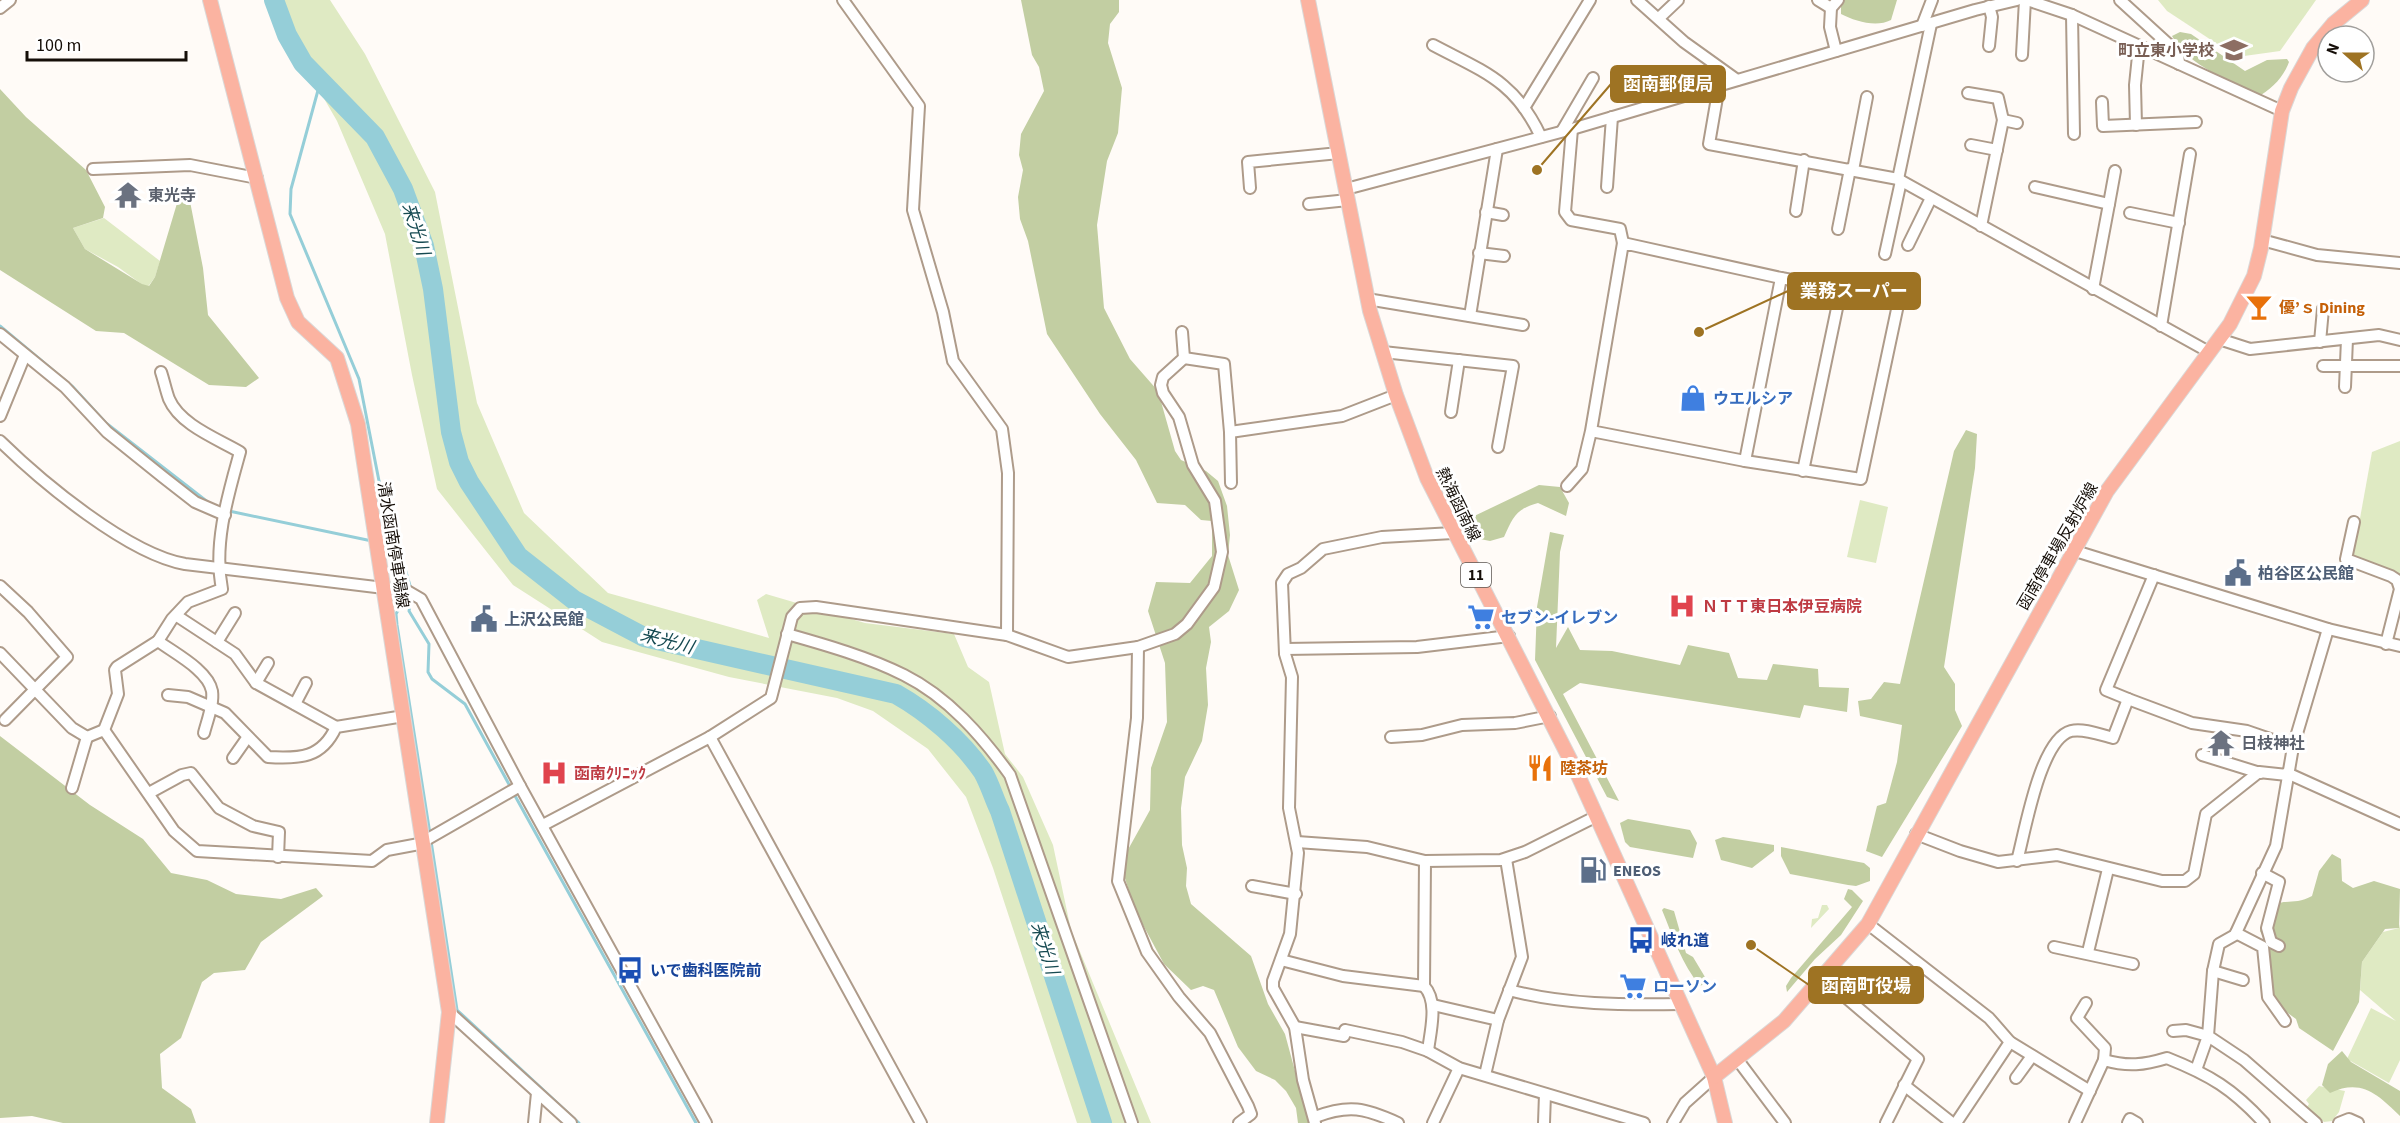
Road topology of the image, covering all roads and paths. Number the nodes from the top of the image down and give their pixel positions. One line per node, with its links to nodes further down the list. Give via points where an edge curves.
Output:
1 (10, 0): 16 (street)
2 (210, 0): 51 (main road, 清水函南停車場線)
3 (843, 0): 120 (street, via 919,106 912,210 943,312 953,361 1002,429 1008,473)
4 (1308, 0): 45 (main road, 熱海函南線 / 11)
5 (1590, 0): 32 (street)
6 (1636, 0): 18 (street)
7 (1678, 0): 18 (street)
8 (1818, 0): 14 (street)
9 (1932, 0): 19 (street)
10 (2017, 0): 15 (street)
11 (2026, 0): 17 (street); 24 (street)
12 (2120, 0): 25 (street, via 2178,53)
13 (2362, 0): 33 (main road, 函南停車場反射炉線, via 2333,24 2313,48 2300,67)
14 (1834, 4): 23 (street, via 1830,27)
15 (1989, 6): 19 (street); 21 (street)
16 (0, 8)
17 (2072, 15): 22 (street); 39 (street)
18 (1659, 18): 27 (street, via 1684,42)
19 (1927, 25): 23 (street); 52 (street)
20 (1433, 45): 32 (street, via 1499,80)
21 (1989, 46)
22 (2139, 46): 25 (street); 38 (street)
23 (1836, 51): 27 (street)
24 (2022, 55)
25 (2179, 64): 33 (street)
26 (1593, 78): 40 (street)
27 (1737, 80): 28 (street)
28 (1719, 86): 34 (street); 47 (street, via 1709,144)
29 (1968, 93): 35 (street, via 1998,98)
30 (1867, 97): 49 (street)
31 (2102, 102): 38 (street, via 2103,126)
32 (1524, 108): 41 (street)
33 (2282, 111): 67 (main road, 函南停車場反射炉線)
34 (1612, 117): 40 (street); 55 (street)
35 (2003, 120): 37 (street); 44 (street)
36 (2196, 122): 38 (street)
37 (2017, 123)
38 (2136, 125)
39 (2071, 127)
40 (1567, 130): 41 (street); 68 (street, via 1565,212 1571,220 1620,229)
41 (1541, 137): 43 (street)
42 (1971, 145): 44 (street)
43 (1497, 149): 56 (street); 61 (street)
44 (1997, 150): 65 (street)
45 (1339, 153): 54 (street, via 1248,162); 56 (main road, 熱海函南線 / 11)
46 (2190, 153): 64 (street)
47 (1804, 160): 49 (street); 60 (street)
48 (93, 169): 51 (street, via 190,165)
49 (1852, 170): 52 (street); 66 (street)
50 (2115, 171): 59 (street)
51 (257, 178): 116 (main road, 清水函南停車場線, via 294,316 337,358 346,381 358,424)
52 (1900, 180): 57 (street); 71 (street)
53 (2035, 187): 59 (street)
54 (1250, 188)
55 (1606, 188)
56 (1347, 195): 58 (street); 77 (main road, 熱海函南線 / 11)
57 (1931, 198): 65 (street); 69 (street)
58 (1309, 204)
59 (2109, 204): 76 (street)
60 (1796, 211)
61 (1486, 212): 63 (street); 70 (street)
62 (2130, 213): 64 (street)
63 (1503, 215)
64 (2178, 223): 81 (street)
65 (1982, 226): 76 (street)
66 (1838, 229)
67 (2262, 240): 73 (street, via 2317,255); 84 (main road, 函南停車場反射炉線, via 2244,301)
68 (1623, 243): 74 (street); 101 (street)
69 (1908, 245)
70 (1479, 253): 72 (street); 79 (street)
71 (1885, 254)
72 (1504, 256)
73 (2400, 263)
74 (1781, 278): 75 (street); 105 (street)
75 (1840, 289): 106 (street); 106 (street, via 1899,300 1861,479)
76 (2093, 289): 81 (street)
77 (1367, 299): 79 (street); 88 (main road, 熱海函南線 / 11)
78 (2323, 309): 87 (street)
79 (1470, 316): 80 (street)
80 (1522, 325)
81 (2161, 326): 89 (street)
82 (1182, 332): 91 (street)
83 (0, 334): 90 (street)
84 (2219, 339): 87 (street, via 2250,349); 89 (main road, 函南停車場反射炉線)
85 (2347, 339): 86 (street, via 2379,335); 87 (street); 93 (street)
86 (2400, 340)
87 (2319, 342)
88 (1383, 352): 92 (street); 98 (main road, 熱海函南線 / 11)
89 (2209, 352): 112 (main road, 函南停車場反射炉線, via 2107,491)
90 (26, 355): 100 (street); 109 (street, via 65,387 107,432 195,502)
91 (1184, 358): 102 (street, via 1224,364); 127 (street, via 1163,377 1161,385 1179,417 1193,465 1211,491 1221,529 1222,552 1214,586 1187,624 1175,634)
92 (1459, 360): 99 (street); 104 (street, via 1513,366)
93 (2345, 365): 94 (street); 95 (street); 97 (street)
94 (2323, 366)
95 (2400, 366)
96 (161, 372): 109 (street, via 176,411 240,452)
97 (2345, 387)
98 (1396, 395): 102 (street, via 1342,416); 111 (main road, 熱海函南線 / 11, via 1427,478)
99 (1451, 412)
100 (0, 416)
101 (1591, 431): 105 (street); 108 (street, via 1582,469)
102 (1230, 432): 107 (street)
103 (1, 444): 113 (street, via 105,527 135,545 175,562)
104 (1498, 447)
105 (1745, 461): 106 (street)
106 (1803, 471)
107 (1231, 483)
108 (1567, 486)
109 (225, 516): 113 (street)
110 (2354, 522): 125 (street, via 2346,559 2391,576 2400,589)
111 (1454, 533): 121 (main road, 熱海函南線 / 11); 128 (street, via 1382,537 1323,549 1288,574 1282,583)
112 (2072, 550): 114 (street); 159 (main road, 函南停車場反射炉線)
113 (218, 567): 116 (street); 118 (street, via 222,589 193,598)
114 (2154, 575): 119 (street); 135 (street, via 2106,690)
115 (0, 586): 133 (street, via 67,657)
116 (384, 588): 138 (main road, 清水函南停車場線); 153 (street, via 421,598)
117 (235, 613): 124 (street)
118 (177, 616): 123 (street); 124 (street)
119 (2328, 629): 125 (street); 148 (street)
120 (1007, 635): 122 (street, via 816,607 800,608 792,617); 127 (street, via 1068,657)
121 (1509, 636): 128 (street, via 1417,647); 139 (main road, 熱海函南線 / 11)
122 (786, 637): 145 (street, via 771,698); 211 (street, via 905,675 954,710 992,749 1010,775)
123 (158, 641): 137 (street, via 206,678 213,694); 142 (street, via 115,670 118,694)
124 (217, 642): 131 (street, via 238,657)
125 (2386, 644): 126 (street)
126 (2400, 646)
127 (1138, 647): 212 (street, via 1137,718 1118,881 1147,952 1210,1033 1248,1106 1251,1114)
128 (1285, 650): 161 (street, via 1293,683 1289,808)
129 (0, 653): 133 (street)
130 (268, 663): 131 (street)
131 (256, 683): 136 (street)
132 (306, 683): 136 (street)
133 (36, 690): 140 (street); 144 (street, via 60,718)
134 (168, 695): 137 (street, via 188,697)
135 (2128, 699): 148 (street, via 2192,723 2247,731); 165 (street, via 2113,738 2073,730 2060,736 2039,779)
136 (295, 704): 141 (street)
137 (211, 706): 143 (street); 147 (street, via 228,715)
138 (404, 716): 141 (street); 160 (main road, 清水函南停車場線)
139 (1550, 716): 146 (street); 156 (main road, 熱海函南線 / 11)
140 (5, 720)
141 (336, 727): 147 (street, via 324,748 299,756 268,757)
142 (104, 730): 144 (street); 155 (street)
143 (204, 733)
144 (87, 737): 154 (street)
145 (710, 737): 158 (street); 210 (street)
146 (1391, 737)
147 (247, 738): 150 (street)
148 (2293, 747): 152 (street)
149 (2202, 755): 151 (street)
150 (233, 759)
151 (2260, 772): 152 (street); 166 (street, via 2206,814 2191,879 2169,882)
152 (2287, 774): 157 (street); 167 (street, via 2276,846)
153 (520, 786): 158 (street); 160 (street)
154 (72, 788)
155 (149, 793): 162 (street, via 180,838 197,851); 162 (street, via 191,773 219,808 253,825 279,832)
156 (1597, 816): 163 (street); 183 (main road, 熱海函南線 / 11)
157 (2400, 824)
158 (543, 825): 209 (street)
159 (1916, 834): 165 (street, via 1989,860); 170 (main road, 函南停車場反射炉線)
160 (424, 840): 162 (street, via 387,850 366,862); 185 (main road, 清水函南停車場線)
161 (1298, 842): 164 (street, via 1367,847); 169 (street)
162 (278, 857)
163 (1506, 860): 164 (street); 181 (street, via 1522,957)
164 (1425, 861): 180 (street)
165 (2017, 861): 166 (street, via 2056,855)
166 (2108, 869): 174 (street)
167 (2262, 873): 171 (street); 172 (street, via 2279,882 2267,928 2271,942)
168 (1252, 886): 169 (street)
169 (1296, 894): 175 (street, via 1290,934)
170 (1868, 924): 178 (main road, 函南停車場反射炉線); 191 (street, via 1989,1018)
171 (2236, 933): 177 (street, via 2219,944); 187 (street, via 2263,947 2268,997)
172 (2279, 946)
173 (2054, 947): 174 (street)
174 (2088, 952): 176 (street)
175 (1281, 960): 180 (street, via 1343,976); 188 (street, via 1273,988)
176 (2133, 964)
177 (2213, 972): 179 (street); 190 (street)
178 (1823, 978): 194 (main road, 函南停車場反射炉線, via 1784,1021); 201 (street, via 1917,1056)
179 (2243, 980)
180 (1424, 986): 184 (street)
181 (1509, 990): 183 (street, via 1544,998 1629,1005); 186 (street)
182 (2086, 1003): 195 (street, via 2077,1018 2105,1048)
183 (1681, 1004): 199 (main road, 熱海函南線 / 11)
184 (1432, 1005): 186 (street); 192 (street)
185 (449, 1012): 203 (street); 206 (main road, 清水函南停車場線)
186 (1498, 1020): 198 (street)
187 (2285, 1021)
188 (1294, 1027): 192 (street, via 1327,1035 1344,1036 1345,1030 1373,1035); 205 (street)
189 (2174, 1031): 190 (street)
190 (2208, 1036): 197 (street); 226 (street, via 2244,1060)
191 (2010, 1042): 193 (street); 221 (street)
192 (1428, 1051): 196 (street)
193 (2032, 1056): 200 (street); 202 (street)
194 (1737, 1059): 199 (main road, 函南停車場反射炉線); 219 (street)
195 (2104, 1060): 197 (street, via 2125,1066 2167,1058); 202 (street)
196 (1458, 1068): 198 (street); 214 (street)
197 (2196, 1070): 225 (street, via 2240,1096)
198 (1485, 1075): 204 (street)
199 (1714, 1077): 217 (street, via 1685,1103); 218 (main road, 熱海函南線 / 11)
200 (2016, 1078)
201 (1904, 1085): 220 (street); 221 (street)
202 (2090, 1091): 222 (street)
203 (537, 1093): 207 (street); 208 (street)
204 (1545, 1094): 215 (street); 216 (street)
205 (1315, 1120): 213 (street, via 1342,1108 1371,1112)
206 (437, 1123)
207 (534, 1123)
208 (571, 1123)
209 (706, 1123)
210 (921, 1123)
211 (1132, 1123)
212 (1239, 1123)
213 (1398, 1123)
214 (1433, 1123)
215 (1544, 1123)
216 (1644, 1123)
217 (1673, 1123)
218 (1725, 1123)
219 (1785, 1123)
220 (1887, 1123)
221 (1954, 1123)
222 (2075, 1123)
223 (2128, 1123): 224 (street, via 2130,1119)
224 (2137, 1123)
225 (2264, 1123)
226 (2316, 1123)
227 (2339, 1123): 228 (street, via 2349,1119)
228 (2358, 1123)

